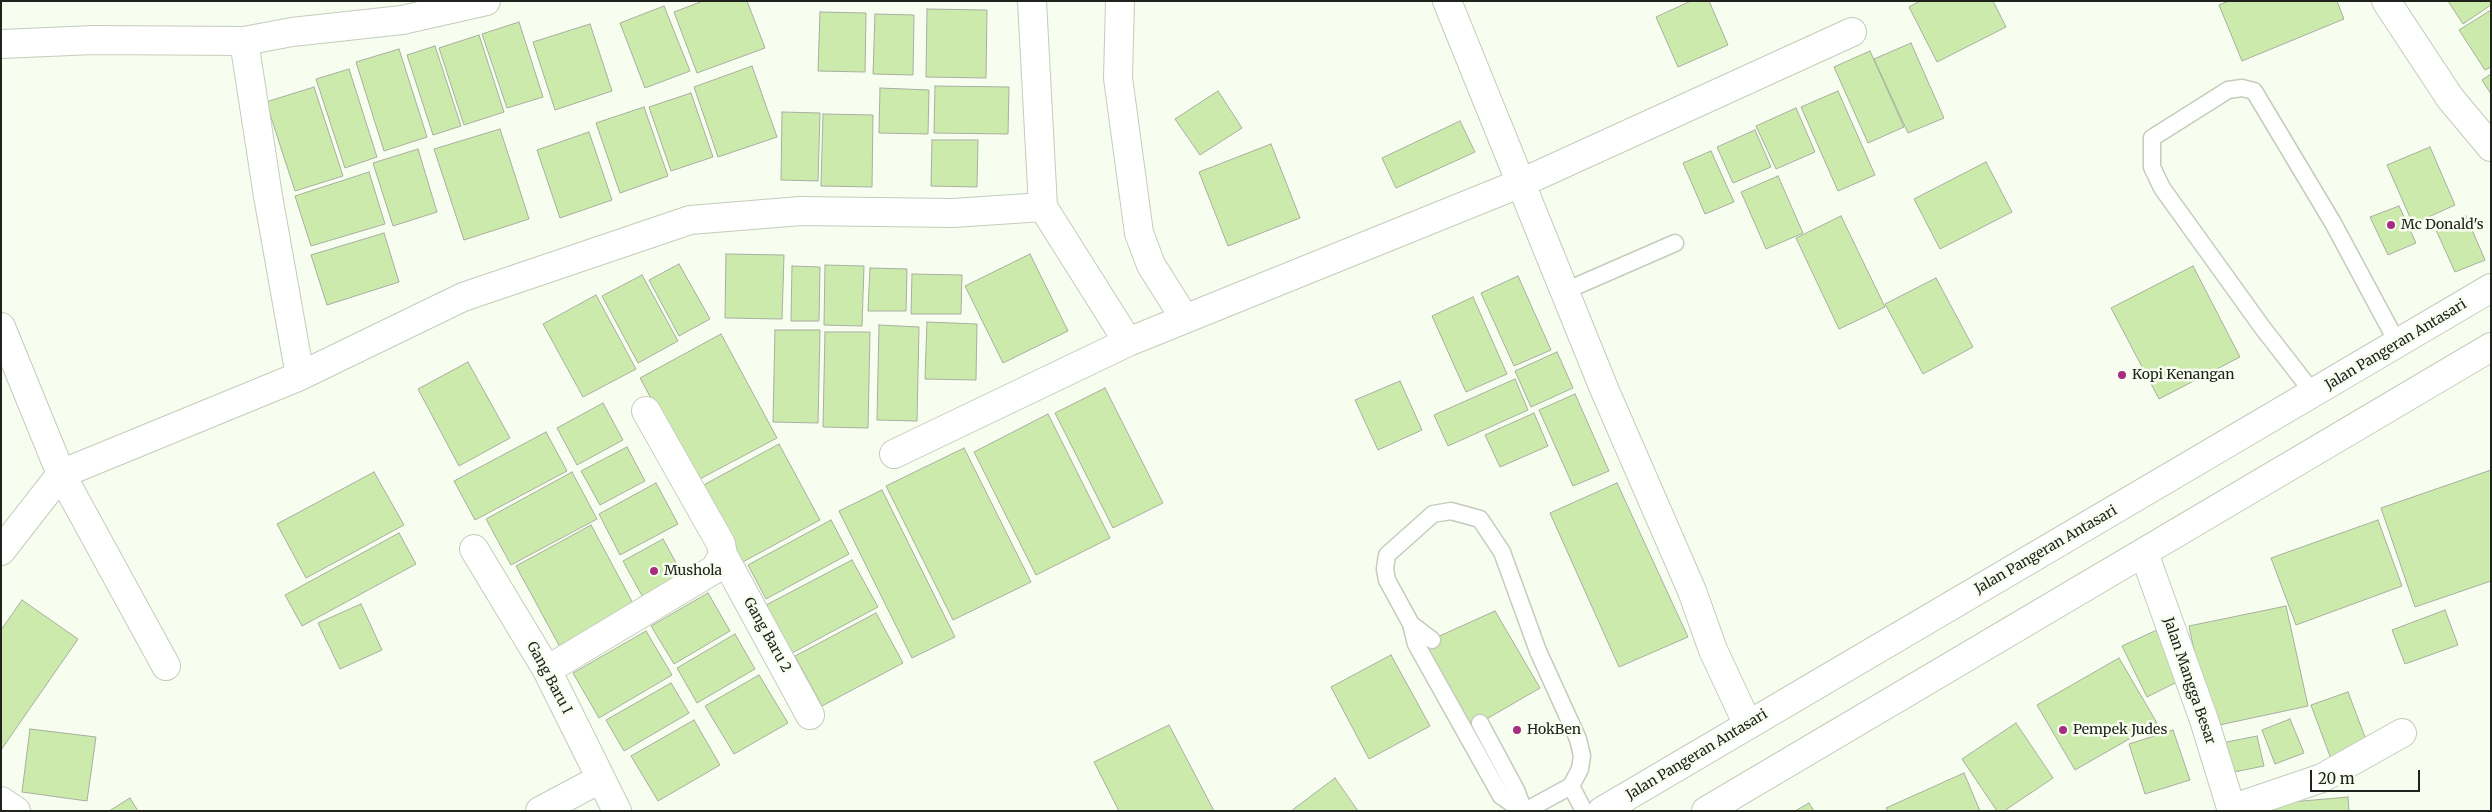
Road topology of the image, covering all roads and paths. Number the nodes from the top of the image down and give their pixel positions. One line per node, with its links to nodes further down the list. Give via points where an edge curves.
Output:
1 (486, 1): 6 (street)
2 (1032, 1): 12 (street)
3 (1120, 1): 16 (street, via 1118,78 1139,234 1151,265)
4 (1448, 1): 11 (street)
5 (2386, 1): 10 (street, via 2450,98)
6 (402, 10): 8 (street)
7 (1852, 32): 11 (street)
8 (244, 41): 9 (street, via 94,40); 21 (street)
9 (1, 44)
10 (2491, 147)
11 (1521, 184): 15 (street); 16 (street)
12 (1043, 207): 18 (street); 21 (street, via 953,213 801,211 690,220 463,297)
13 (1675, 243): 15 (lane)
14 (2491, 288): 19 (street, Jalan Pangeran Antasari)
15 (1565, 291): 35 (street, via 1692,591 1713,650)
16 (1186, 319): 18 (street)
17 (1, 327): 25 (street)
18 (1128, 342): 24 (street)
19 (2398, 344): 22 (street, Jalan Pangeran Antasari); 22 (lane, via 2333,223 2254,91 2242,88 2228,90 2152,138 2152,167 2162,188)
20 (2491, 348): 28 (street)
21 (300, 376): 25 (street)
22 (2314, 394): 35 (street, Jalan Pangeran Antasari)
23 (646, 411): 29 (street, Gang Baru 2, via 721,544)
24 (894, 454)
25 (61, 474): 27 (street); 32 (street)
26 (474, 548): 33 (street, Gang Baru I)
27 (1, 551)
28 (2144, 553): 41 (street, Jalan Mangga Besar, via 2204,720); 48 (street)
29 (723, 555): 33 (street, via 715,569); 34 (street, Gang Baru 2)
30 (1412, 624): 31 (lane); 39 (lane, via 1387,580 1387,555 1433,514 1451,511 1480,519 1502,552 1538,651 1578,739 1582,756 1580,769); 45 (lane, via 1416,644 1501,796)
31 (1432, 640)
32 (166, 666)
33 (547, 670): 38 (street, Gang Baru I)
34 (810, 715)
35 (1756, 720): 47 (street, Jalan Pangeran Antasari)
36 (1480, 723): 45 (lane)
37 (2402, 733): 41 (street, via 2322,778)
38 (600, 779): 43 (street); 44 (street, Gang Baru I)
39 (1571, 786): 45 (lane); 46 (lane)
40 (1, 801): 42 (street)
41 (2231, 810)
42 (16, 811)
43 (540, 811)
44 (617, 811)
45 (1524, 811)
46 (1584, 811)
47 (1602, 811)
48 (1706, 811)

